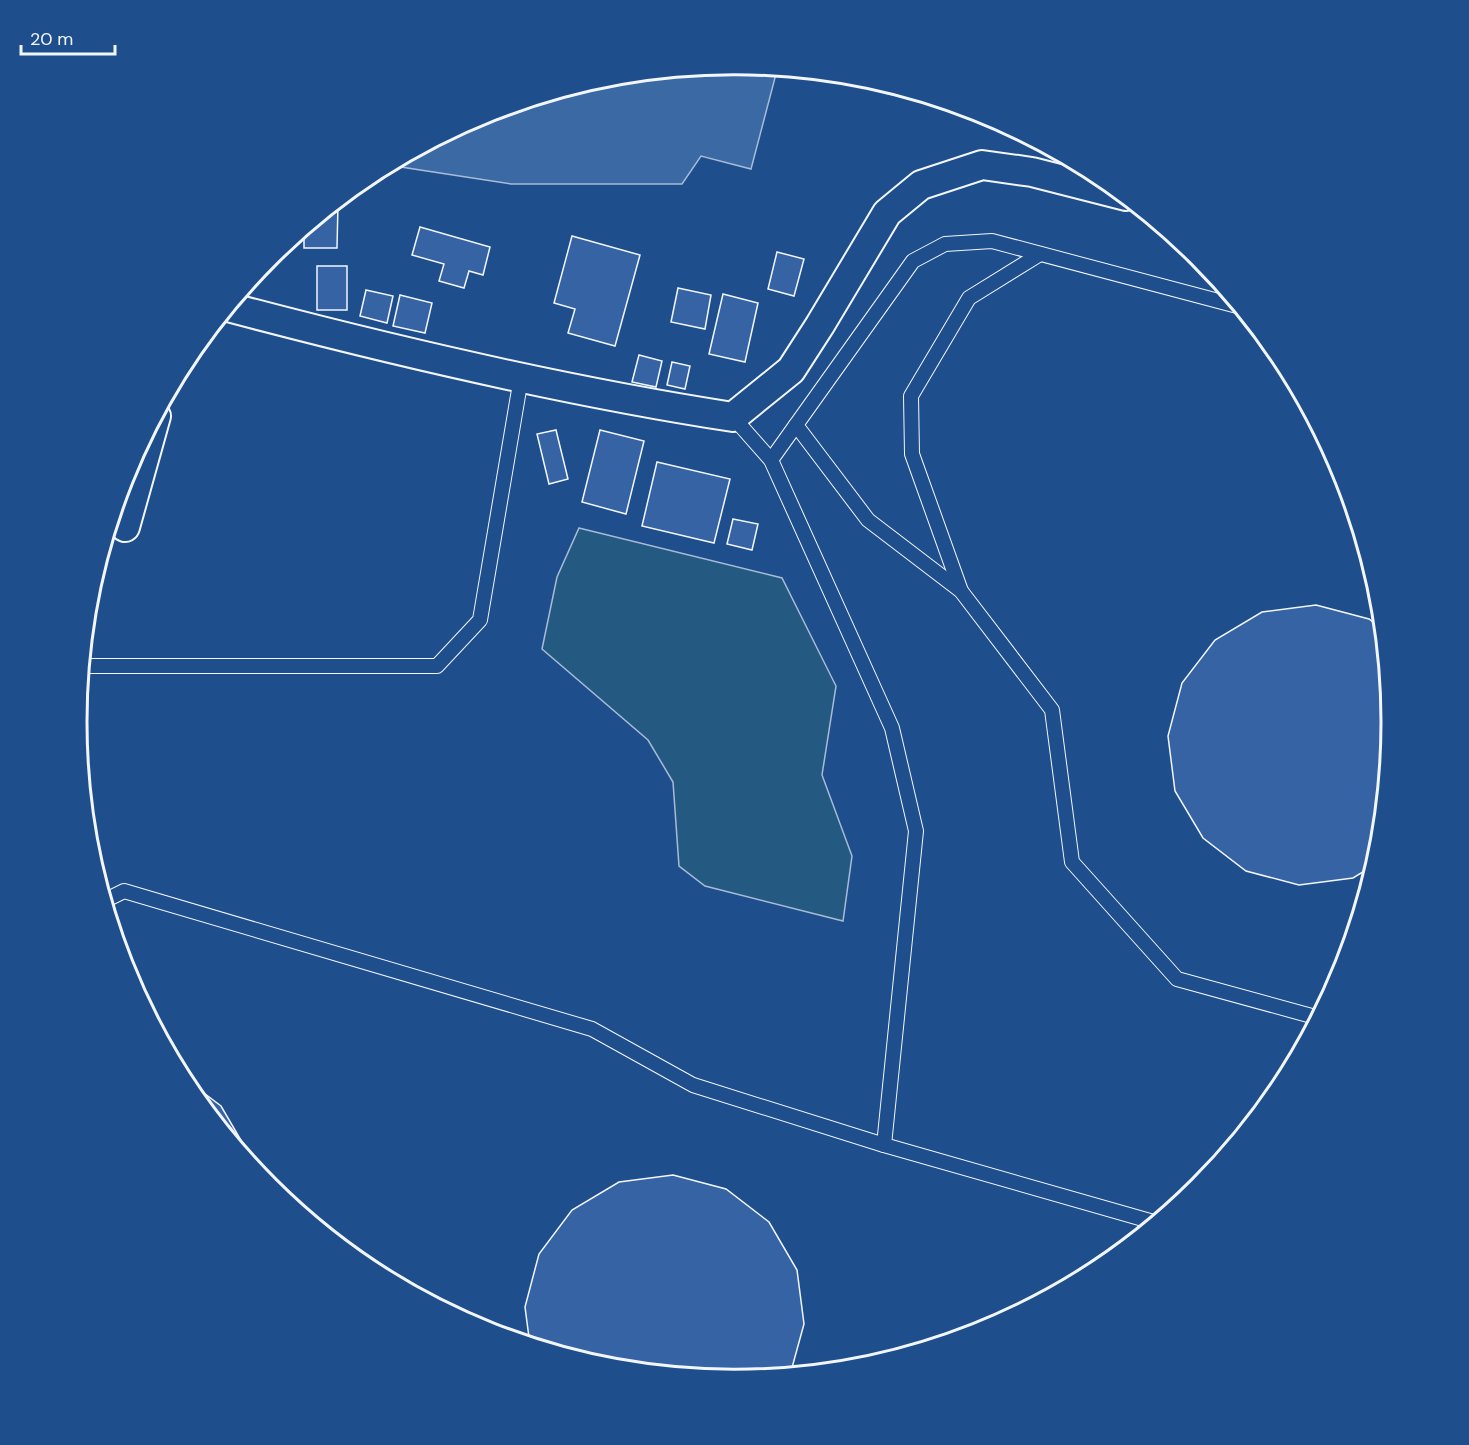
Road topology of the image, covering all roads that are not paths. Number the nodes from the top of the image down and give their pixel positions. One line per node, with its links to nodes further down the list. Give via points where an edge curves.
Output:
1 (1102, 190): 6 (street, via 1032,171 982,165 921,185 887,213 790,369)
2 (1040, 254): 3 (lane); 7 (lane, via 992,241 945,244 913,261); 11 (lane, via 969,298 911,396 912,454)
3 (1227, 304)
4 (237, 309): 5 (street)
5 (521, 378): 6 (street, via 643,404); 12 (lane, via 480,620 437,666)
6 (733, 417): 9 (lane)
7 (796, 425): 9 (lane); 11 (lane, via 868,520)
8 (145, 456): 10 (street)
9 (771, 460): 15 (lane, via 892,728 916,831)
10 (125, 527)
11 (961, 591): 14 (lane, via 1052,710 1071,862 1177,979)
12 (90, 666)
13 (111, 897): 15 (lane, via 124,891 592,1029 693,1085)
14 (1312, 1015)
15 (884, 1145): 16 (lane)
16 (1148, 1220)

